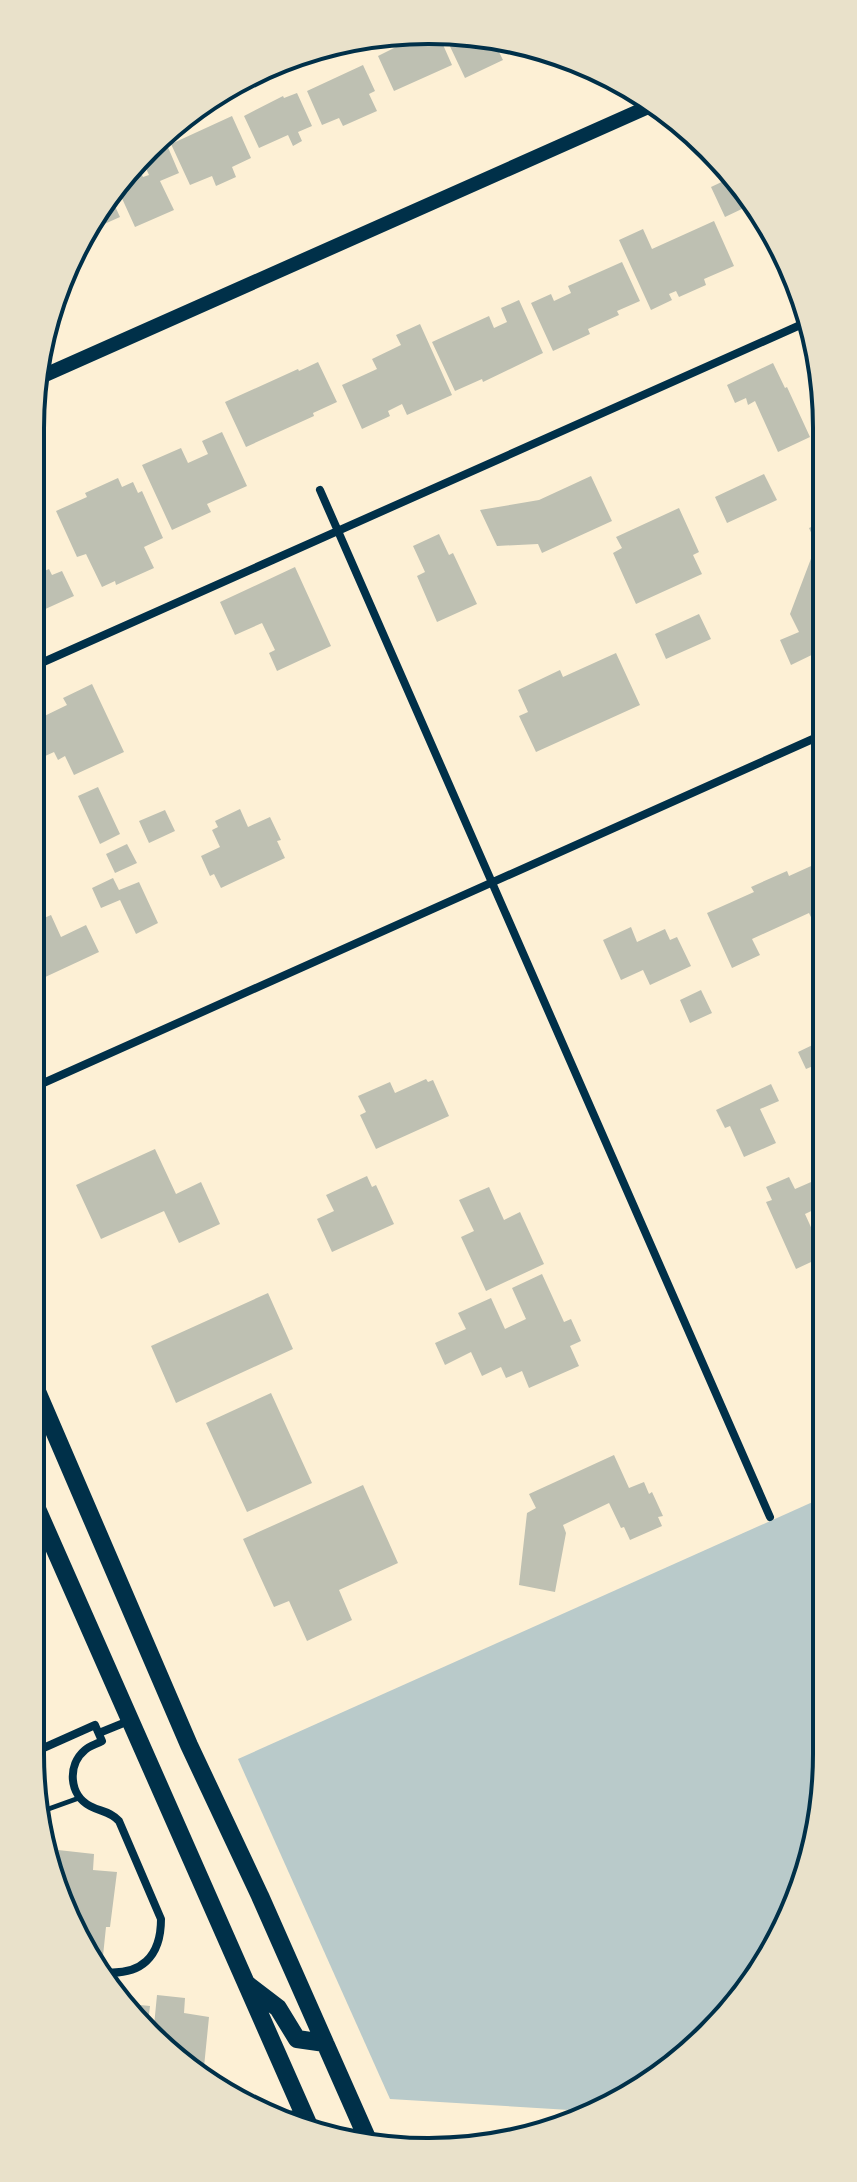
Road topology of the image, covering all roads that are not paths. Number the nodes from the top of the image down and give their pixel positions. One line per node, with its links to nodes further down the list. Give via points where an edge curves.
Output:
1 (643, 109): 3 (street)
2 (799, 326): 5 (street)
3 (48, 374)
4 (320, 490): 5 (street)
5 (337, 531): 6 (street); 8 (street)
6 (44, 662)
7 (813, 739): 8 (street)
8 (491, 882): 9 (street); 11 (street)
9 (44, 1083)
10 (44, 1408): 20 (main road, via 192,1753)
11 (770, 1517)
12 (44, 1538): 13 (main road)
13 (131, 1720): 14 (street); 19 (main road)
14 (99, 1733): 15 (street, via 95,1725); 16 (street, via 102,1741 76,1760 72,1774)
15 (44, 1748)
16 (79, 1798): 17 (lane); 18 (street, via 119,1821 161,1919 155,1952 144,1964)
17 (48, 1809)
18 (112, 1972)
19 (246, 1983): 20 (main road, via 278,2008 297,2039); 21 (main road)
20 (325, 2043): 22 (main road)
21 (305, 2118)
22 (365, 2133)

